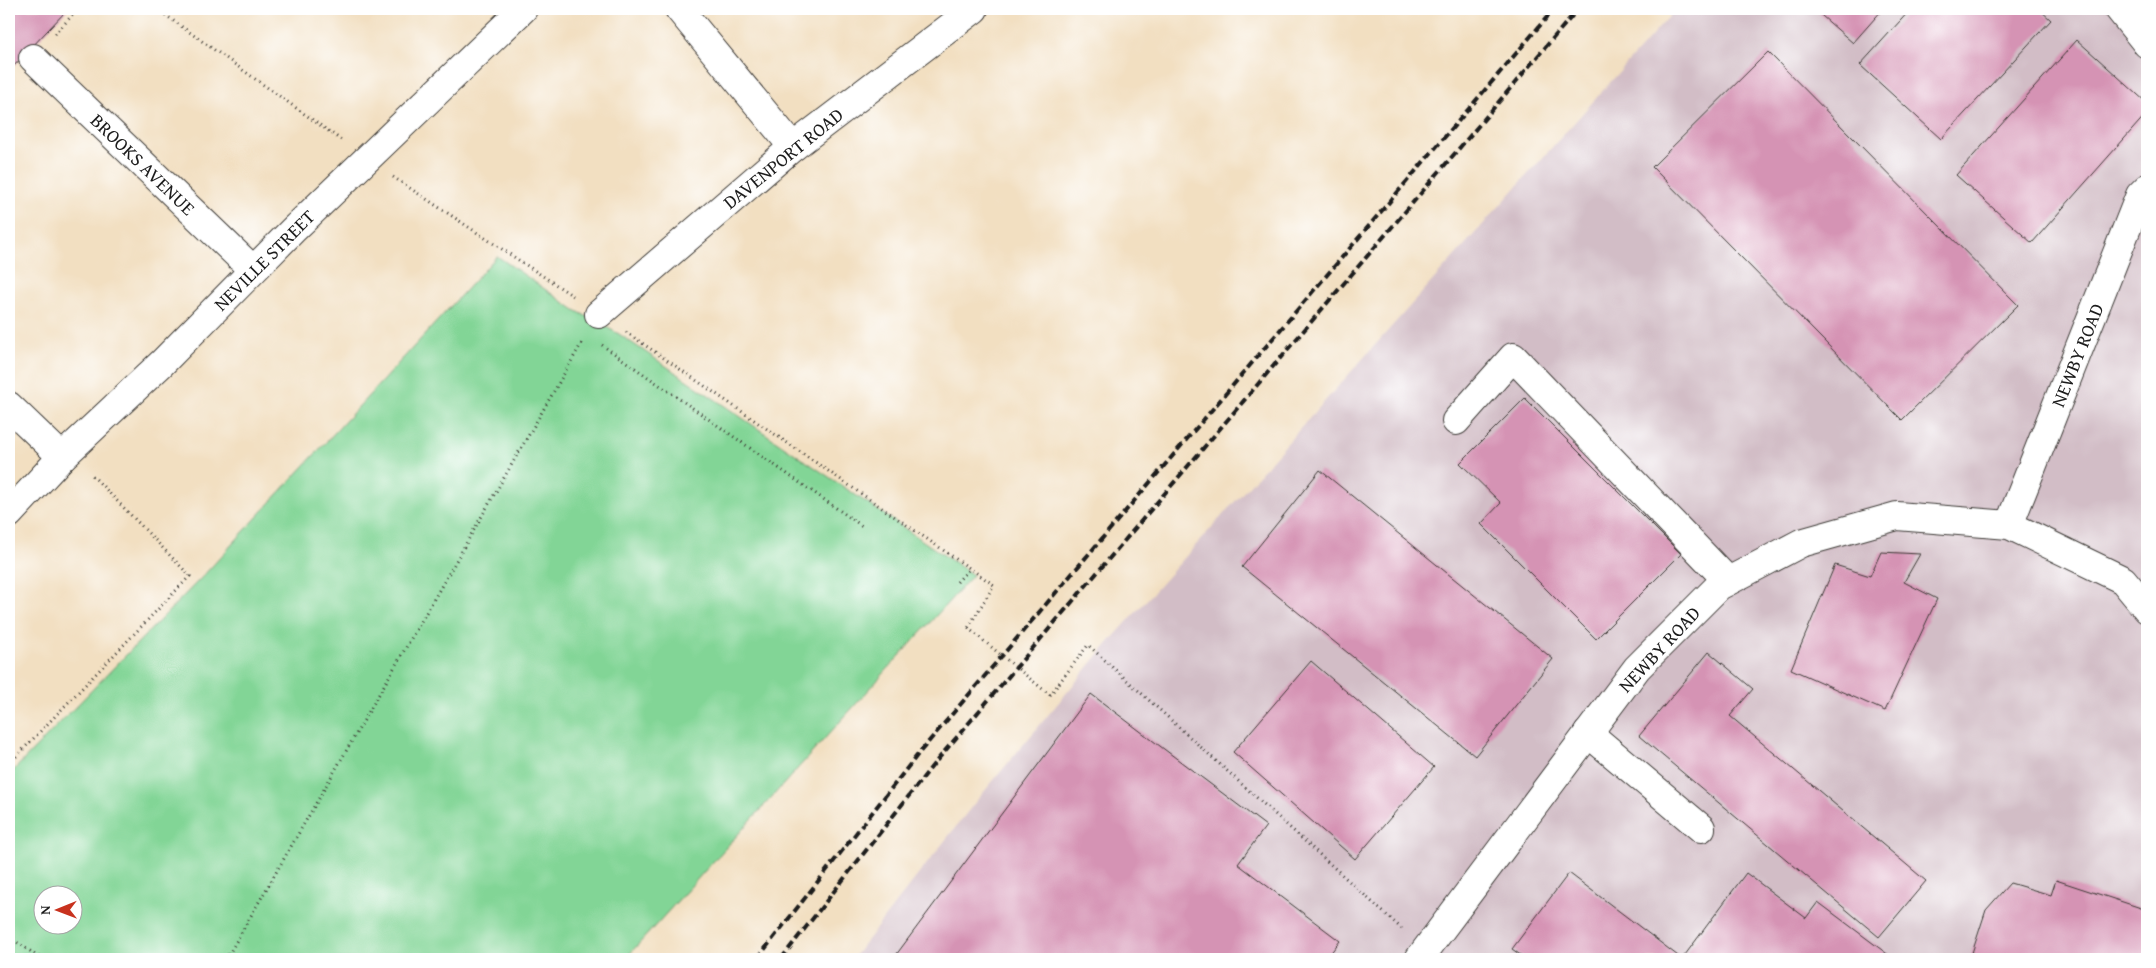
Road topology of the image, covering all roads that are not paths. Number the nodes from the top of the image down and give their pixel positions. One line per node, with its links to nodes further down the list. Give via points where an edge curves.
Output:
1 (523, 9): 9 (street, NEVILLE STREET)
2 (679, 9): 7 (street)
3 (974, 9): 7 (street, DAVENPORT ROAD)
4 (2119, 9): 5 (street)
5 (2147, 44)
6 (33, 58): 9 (street, BROOKS AVENUE)
7 (793, 147): 10 (street, DAVENPORT ROAD)
8 (2147, 188): 15 (street, NEWBY ROAD, via 2140,195)
9 (253, 270): 13 (street, NEVILLE STREET, via 162,363)
10 (593, 324)
11 (9, 406): 13 (street)
12 (1456, 421): 16 (street, via 1513,357)
13 (65, 454): 14 (street, NEVILLE STREET)
14 (9, 514)
15 (2010, 525): 16 (street, NEWBY ROAD, via 1897,516 1801,543); 17 (street, NEWBY ROAD, via 2123,580)
16 (1728, 581): 18 (street, NEWBY ROAD, via 1719,586 1637,668)
17 (2147, 609)
18 (1588, 733): 19 (street); 20 (street, NEWBY ROAD)
19 (1701, 828)
20 (1422, 955)

